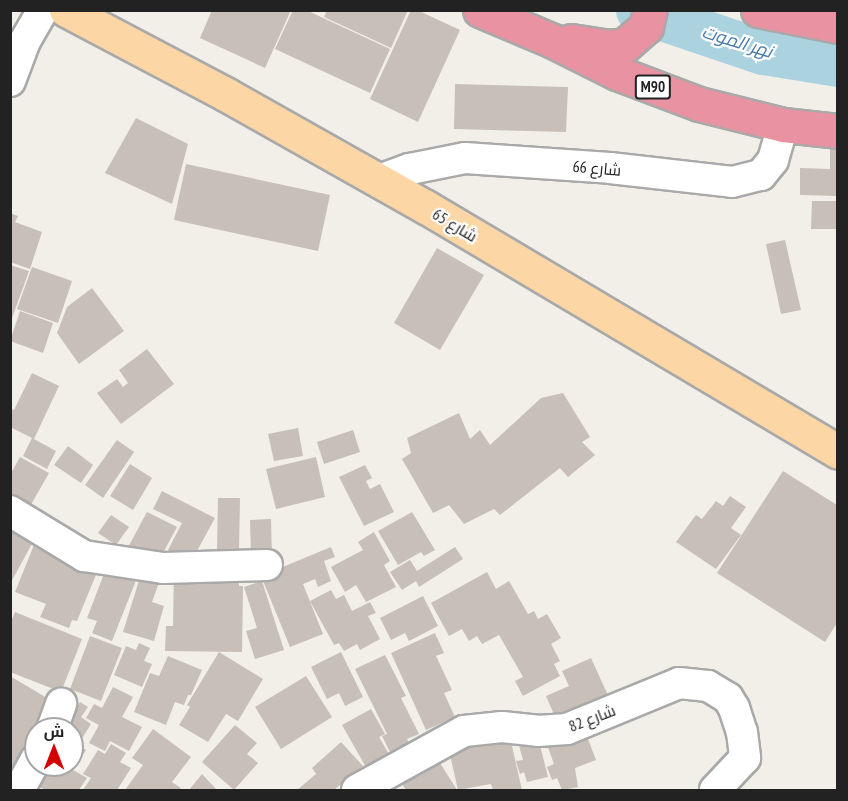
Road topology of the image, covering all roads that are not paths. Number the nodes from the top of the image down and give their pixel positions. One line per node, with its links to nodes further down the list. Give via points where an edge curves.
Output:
1 (25, 10): 8 (street)
2 (43, 10): 8 (street)
3 (66, 10): 13 (main road, شارع 65)
4 (480, 10): 9 (highway, M90)
5 (650, 10): 9 (highway, via 646,27 634,40 616,47 586,41)
6 (758, 10): 7 (highway)
7 (837, 26)
8 (25, 41): 10 (street)
9 (553, 41): 11 (highway, M90, via 617,73 699,104)
10 (10, 81)
11 (783, 125): 12 (highway, M90); 13 (street, شارع 66, via 773,160 761,175 732,182 465,158)
12 (837, 131)
13 (379, 180): 14 (main road, شارع 65)
14 (837, 452)
15 (10, 511): 16 (street, via 84,556 163,568)
16 (267, 565)
17 (357, 790): 18 (street, شارع 82, via 464,731 502,727 567,729 679,684 708,686 728,698 734,708 745,758)
18 (715, 790)

